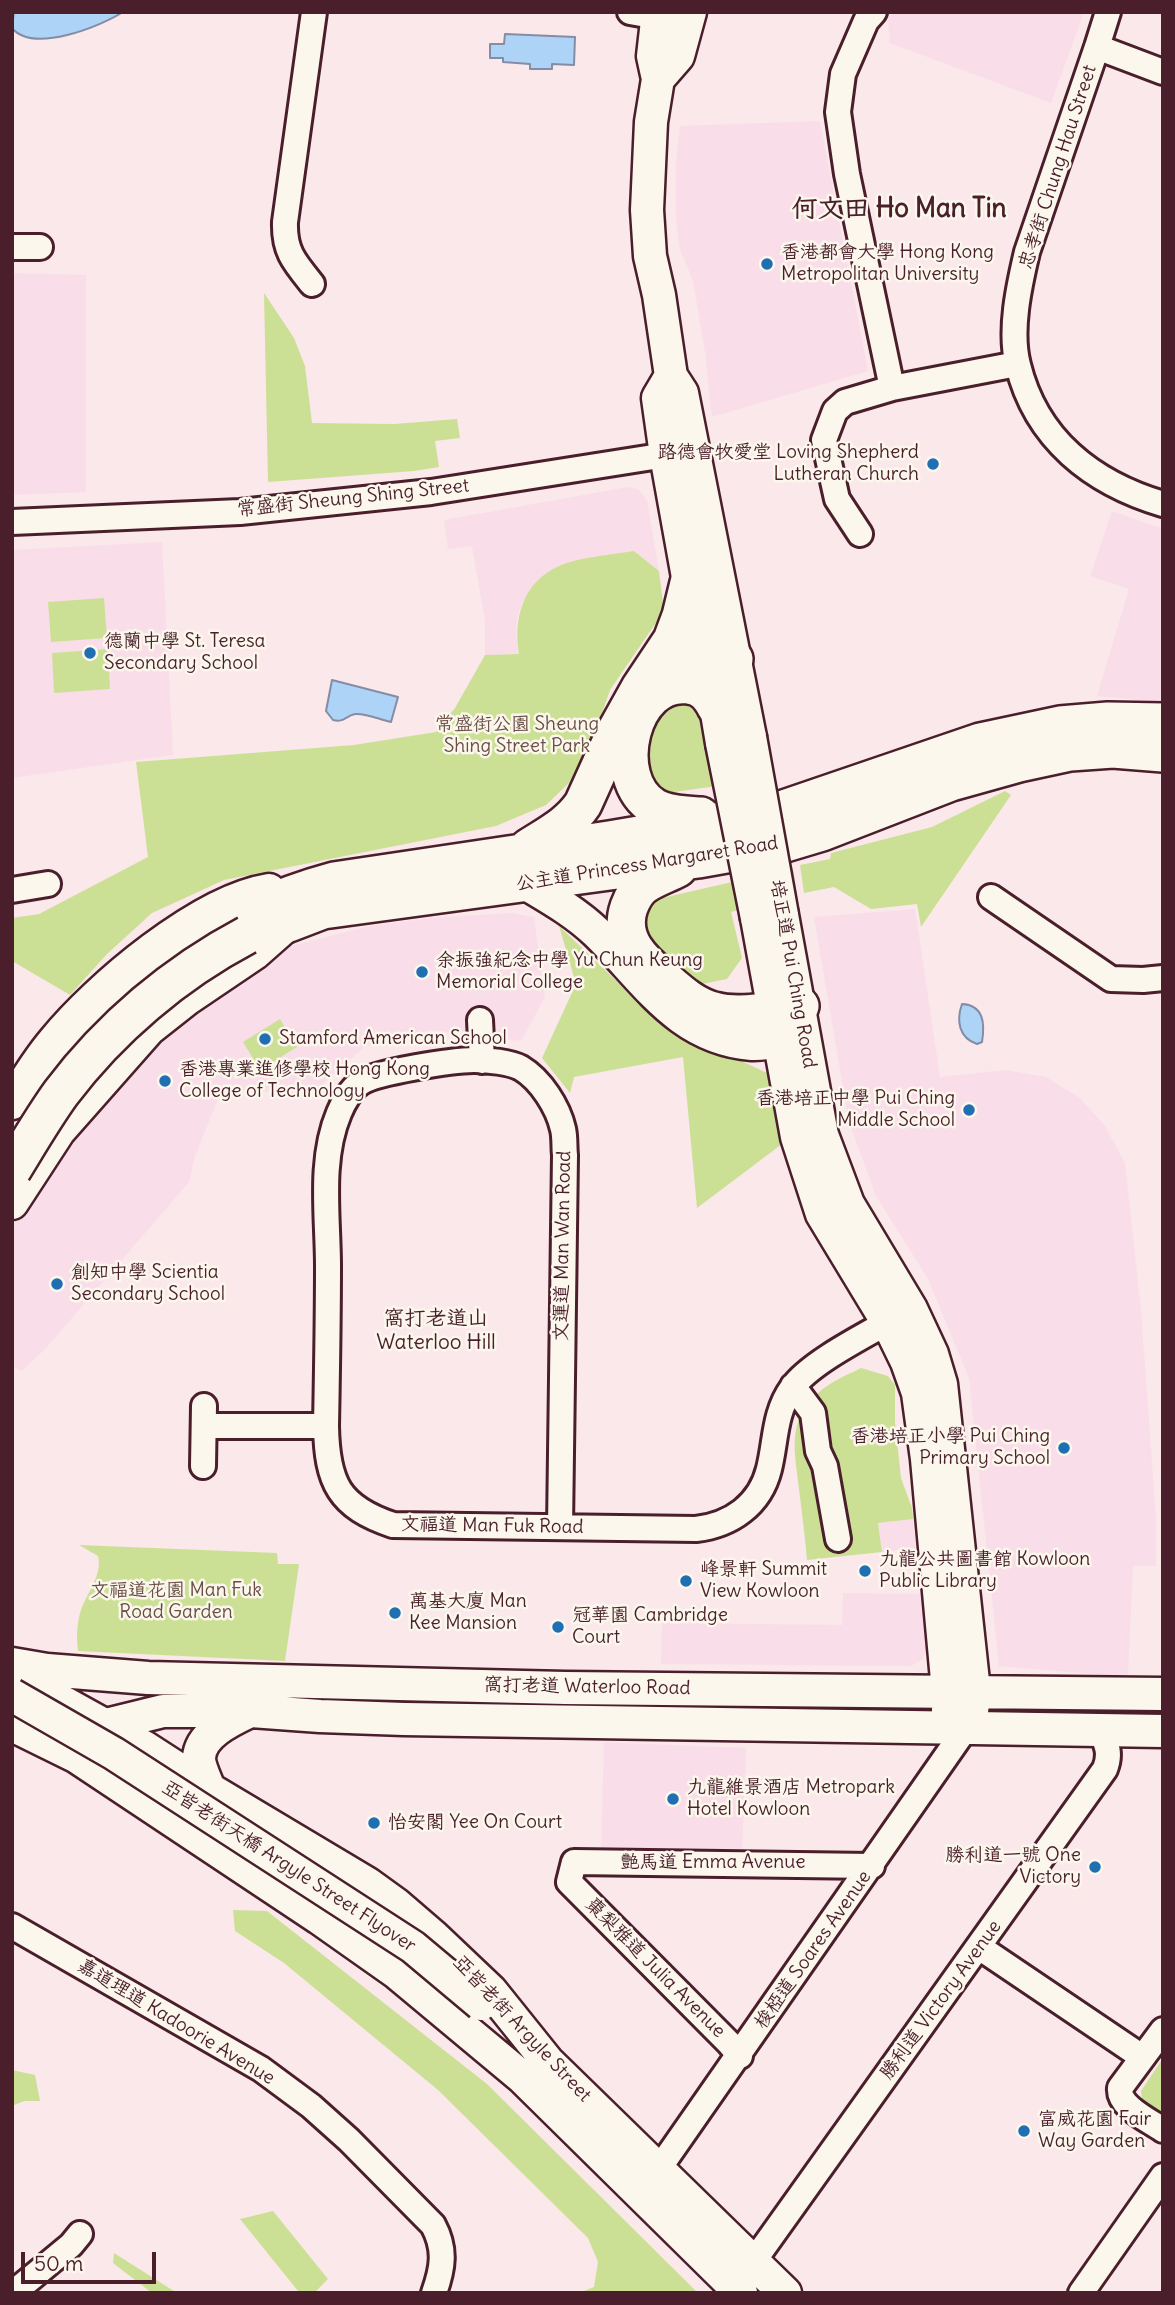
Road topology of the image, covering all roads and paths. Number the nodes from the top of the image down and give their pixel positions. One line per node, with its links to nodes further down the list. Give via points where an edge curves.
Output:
1 (314, 12): 9 (street, via 284,239 290,256)
2 (874, 12): 11 (street, via 843,74 838,112)
3 (1108, 12): 5 (street, 忠孝街 Chung Hau Street)
4 (664, 15): 12 (main road, via 678,56 658,79 647,211 650,256 671,376 658,398)
5 (1097, 47): 6 (street); 10 (street, 忠孝街 Chung Hau Street, via 1027,253 1016,314)
6 (1163, 72)
7 (12, 247): 8 (street)
8 (40, 247)
9 (312, 284)
10 (1017, 363): 11 (street); 13 (street, 忠孝街 Chung Hau Street, via 1036,410 1079,462 1116,487)
11 (892, 388): 15 (street, via 845,402 835,411 824,440 836,499)
12 (679, 452): 14 (street, 常盛街 Sheung Shing Street, via 431,492 281,508); 16 (main road, 培正道 Pui Ching Road); 17 (main road, 培正道 Pui Ching Road)
13 (1163, 504)
14 (12, 522)
15 (860, 534)
16 (689, 583): 17 (main road, 培正道 Pui Ching Road); 18 (highway, via 672,640)
17 (720, 660): 18 (highway); 19 (main road, 培正道 Pui Ching Road); 21 (main road, 培正道 Pui Ching Road)
18 (653, 669): 25 (highway, via 576,814)
19 (716, 707): 21 (main road, 培正道 Pui Ching Road); 23 (highway, via 705,692 693,686 673,685 659,691 635,724 629,770 652,806 675,814)
20 (1163, 722): 23 (highway, 公主道 Princess Margaret Road, via 1060,725 981,743 809,802)
21 (736, 740): 34 (main road, 培正道 Pui Ching Road, bridge)
22 (1163, 753): 24 (highway, 公主道 Princess Margaret Road, via 1070,752 1019,763 951,782 782,844)
23 (733, 820): 25 (highway, 公主道 Princess Margaret Road)
24 (698, 859): 25 (highway, 公主道 Princess Margaret Road); 34 (highway, via 638,891 627,915 629,942 643,961 702,1007)
25 (522, 869): 26 (highway, 公主道 Princess Margaret Road); 30 (highway, 公主道 Princess Margaret Road, via 323,910); 34 (main road, via 593,929 674,1014 698,1030 754,1044)
26 (334, 881): 31 (highway, 公主道 Princess Margaret Road, via 298,890); 37 (main road, 公主道 Princess Margaret Road, via 251,893 149,952 55,1039)
27 (48, 884): 28 (street)
28 (12, 890)
29 (991, 897): 32 (street, via 1111,979)
30 (289, 923): 31 (highway, 公主道 Princess Margaret Road); 39 (main road, 公主道 Princess Margaret Road, via 149,1029)
31 (243, 925): 38 (highway, 公主道 Princess Margaret Road, via 178,954 119,1002 44,1082); 40 (highway, 公主道 Princess Margaret Road, bridge, via 212,955 159,992 103,1045 61,1094)
32 (1163, 978)
33 (480, 1020): 35 (street)
34 (789, 1023): 42 (main road, 培正道 Pui Ching Road, via 797,1138 822,1214)
35 (482, 1061): 36 (street, 文運道 Man Wan Road); 46 (street, 文運道 Man Wan Road, via 521,1068 555,1106 564,1130)
36 (435, 1064): 44 (street, 文福道 Man Fuk Road, via 361,1082 339,1112 333,1130 327,1159)
37 (12, 1103): 39 (main road, via 27,1096 42,1097 53,1109)
38 (12, 1129)
39 (59, 1131): 41 (main road, 公主道 Princess Margaret Road)
40 (12, 1170)
41 (12, 1203)
42 (900, 1316): 43 (street, 文福道 Man Fuk Road, via 811,1368); 51 (main road, 培正道 Pui Ching Road, via 932,1354 942,1384)
43 (793, 1386): 46 (street, 文福道 Man Fuk Road, via 777,1419 763,1486 735,1517 696,1529); 47 (street, via 813,1413)
44 (326, 1426): 45 (street, via 204,1416); 46 (street, 文福道 Man Fuk Road, via 335,1482 348,1502 369,1517 393,1525)
45 (203, 1466)
46 (560, 1527)
47 (838, 1539)
48 (12, 1664): 50 (main road, 窩打老道 Waterloo Road)
49 (12, 1674): 57 (main road, 亞皆老街 Argyle Street)
50 (148, 1678): 51 (main road, 窩打老道 Waterloo Road); 57 (main road)
51 (961, 1691): 52 (main road, 窩打老道 Waterloo Road); 58 (main road, 培正道 Pui Ching Road, via 972,1714)
52 (1163, 1694)
53 (12, 1695): 68 (main road, 亞皆老街天橋 Argyle Street Flyover, bridge, via 113,1753 413,1947)
54 (251, 1711): 57 (main road, 窩打老道 Waterloo Road, via 163,1711); 58 (main road, 窩打老道 Waterloo Road, via 418,1719); 63 (main road, via 216,1730 201,1749 199,1760)
55 (12, 1712): 68 (main road, 亞皆老街天橋 Argyle Street Flyover, via 169,1803)
56 (12, 1725): 61 (main road, 亞皆老街 Argyle Street)
57 (106, 1725): 61 (main road, 窩打老道 Waterloo Road); 62 (main road); 63 (main road, 亞皆老街 Argyle Street)
58 (957, 1728): 59 (main road, 窩打老道 Waterloo Road); 64 (street, 梭椏道 Soares Avenue)
59 (1101, 1731): 60 (main road, 窩打老道 Waterloo Road); 67 (street, 勝利道 Victory Avenue, via 1108,1748 1105,1769)
60 (1163, 1731)
61 (45, 1740): 62 (main road, 亞皆老街 Argyle Street)
62 (122, 1787): 72 (main road, 亞皆老街 Argyle Street)
63 (209, 1789): 72 (main road, 亞皆老街 Argyle Street, via 368,1884 433,1936 491,1990)
64 (872, 1866): 65 (street, 艷馬道 Emma Avenue, via 574,1862); 70 (street, 梭椏道 Soares Avenue)
65 (569, 1882): 70 (street, 棗梨雅道 Julia Avenue)
66 (12, 1926): 79 (street, 嘉道理道 Kadoorie Avenue, via 261,2069 311,2106 433,2225 443,2262)
67 (979, 1947): 71 (street); 77 (street, 勝利道 Victory Avenue)
68 (477, 2010): 72 (main road, 亞皆老街天橋 Argyle Street Flyover)
69 (1163, 2030): 71 (street)
70 (740, 2056): 74 (street, 梭椏道 Soares Avenue)
71 (1142, 2057): 73 (street, via 1119,2096)
72 (535, 2070): 74 (main road, 亞皆老街 Argyle Street); 80 (main road, 亞皆老街 Argyle Street)
73 (1163, 2130)
74 (658, 2171): 77 (main road, 亞皆老街 Argyle Street)
75 (1163, 2176): 82 (street)
76 (80, 2234): 78 (street)
77 (753, 2262): 81 (main road, 亞皆老街 Argyle Street)
78 (13, 2293)
79 (435, 2293)
80 (741, 2293)
81 (785, 2293)
82 (1081, 2293)

